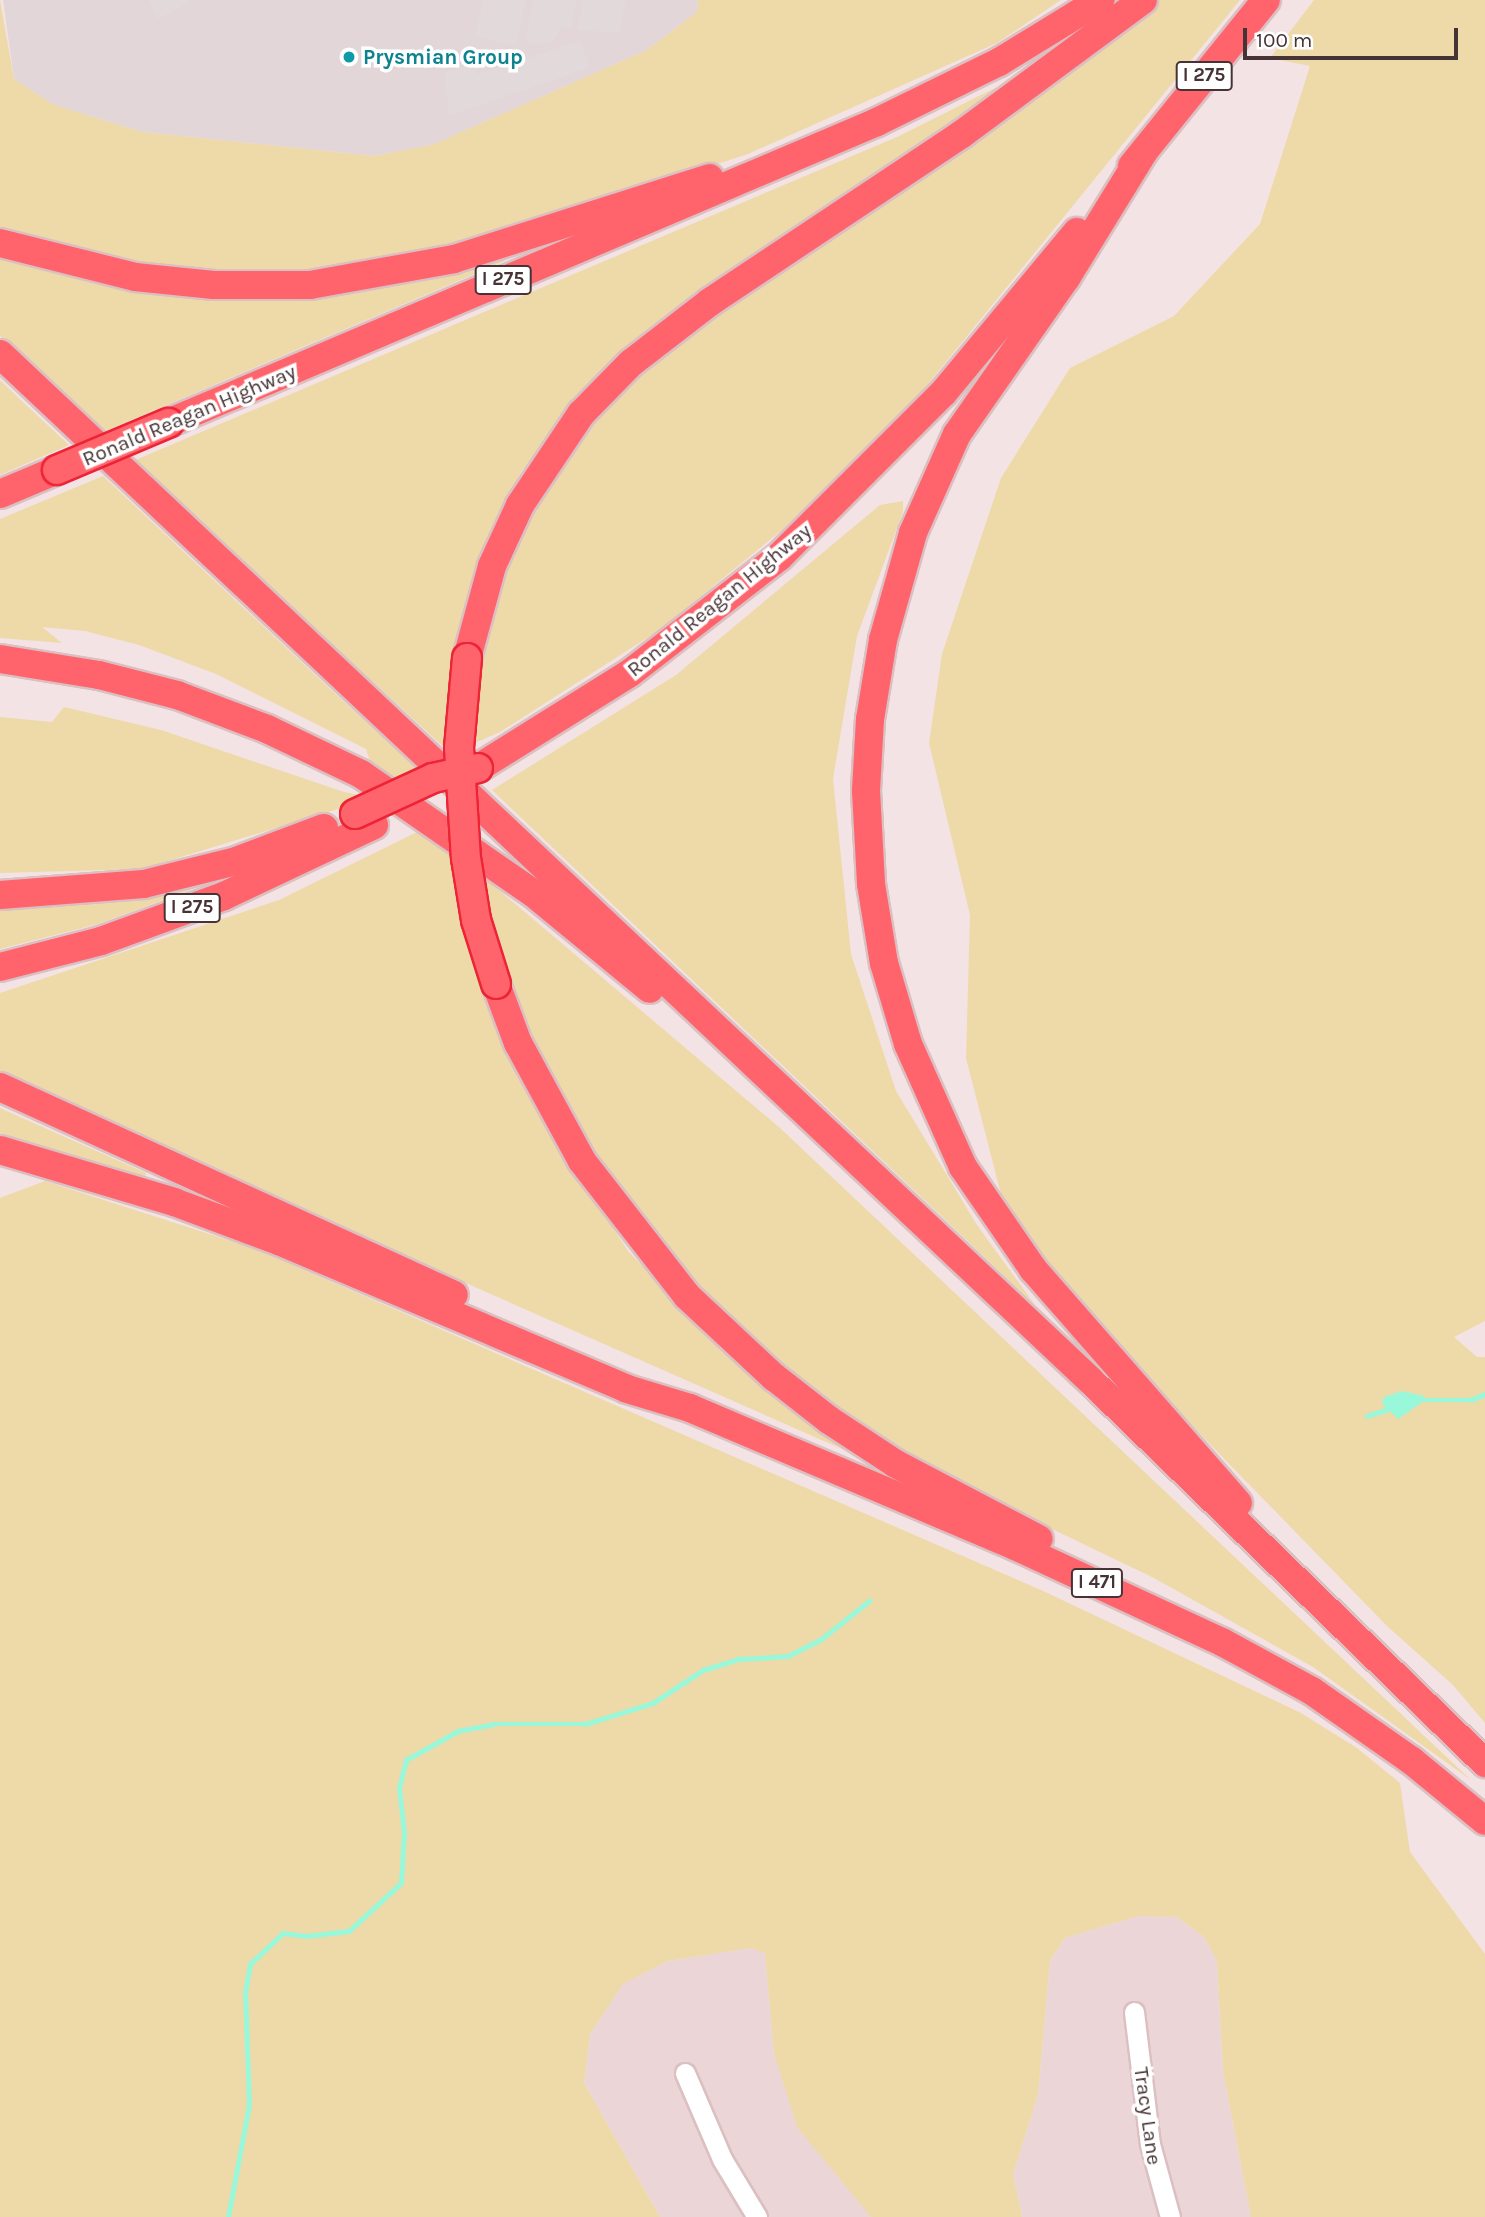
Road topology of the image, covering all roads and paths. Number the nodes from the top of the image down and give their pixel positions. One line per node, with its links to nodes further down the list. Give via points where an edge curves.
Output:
1 (1100, 0): 4 (highway, Ronald Reagan Highway / I 275, via 999,62)
2 (1143, 0): 18 (highway, bridge, via 962,134 720,295 631,362 581,414 520,505 492,566 467,658 459,748 476,920 518,1043 582,1161 678,1286 740,1347 829,1420 897,1464)
3 (1266, 0): 5 (highway, Ronald Reagan Highway / I 275)
4 (839, 138): 6 (highway, via 454,259 352,280 257,287 174,282 99,271); 8 (highway, Ronald Reagan Highway / I 275, bridge)
5 (1143, 153): 10 (highway, Ronald Reagan Highway / I 275, bridge, via 944,392 808,530 672,643 572,712 478,768); 17 (highway, via 1066,278 957,434 913,533 883,640 870,719 866,791 872,884 884,963 908,1044 963,1167 1033,1269 1199,1455)
6 (0, 243)
7 (0, 354): 13 (highway)
8 (0, 494)
9 (0, 659): 13 (highway, via 99,675 177,695 267,729 361,774 533,893 713,1044)
10 (365, 819): 11 (highway, via 192,873 92,891); 12 (highway, Ronald Reagan Highway / I 275, via 224,896 101,941)
11 (0, 895)
12 (0, 968)
13 (774, 1084): 17 (highway, via 1091,1381)
14 (0, 1087): 16 (highway, via 638,1378)
15 (0, 1150): 16 (highway, via 244,1228 626,1389)
16 (690, 1408): 18 (highway, I 471, via 1002,1540)
17 (1290, 1576): 19 (highway)
18 (1222, 1642): 20 (highway, I 471, via 1351,1717)
19 (1485, 1763)
20 (1485, 1821)
21 (1134, 2012): 24 (street, Tracy Lane, via 1150,2144)
22 (685, 2073): 23 (street, via 719,2152)
23 (757, 2217)
24 (1170, 2217)

